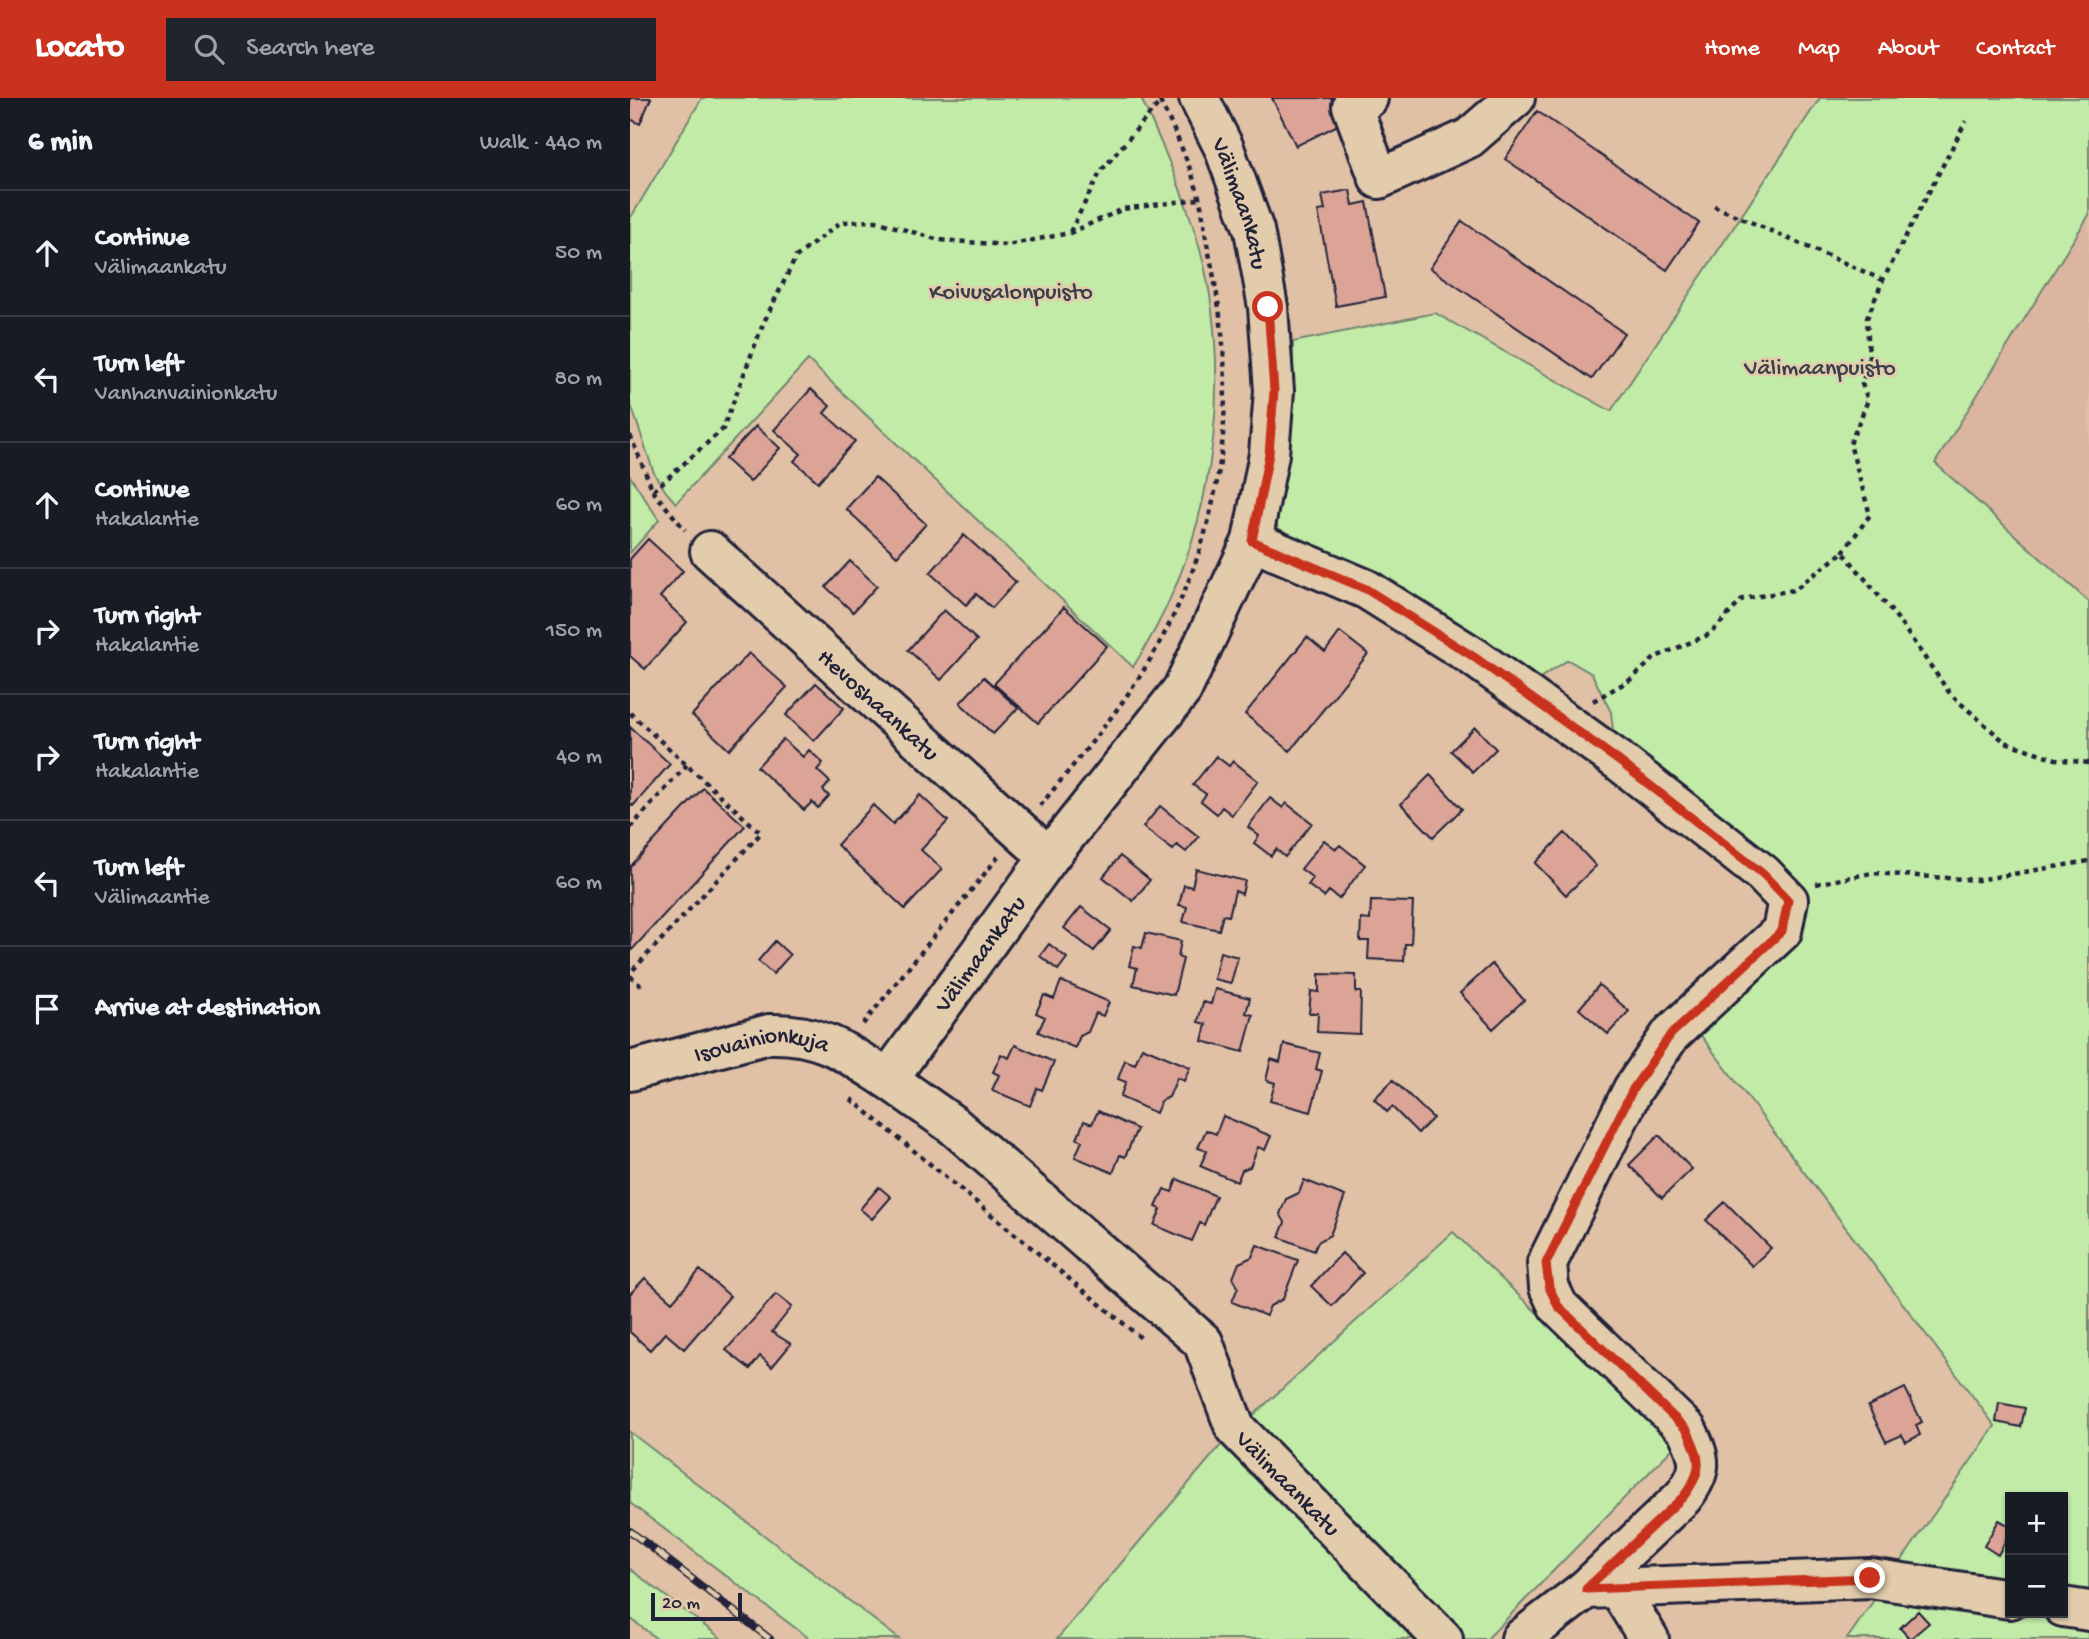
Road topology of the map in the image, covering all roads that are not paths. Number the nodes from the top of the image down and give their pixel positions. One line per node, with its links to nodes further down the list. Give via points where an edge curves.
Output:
1 (1199, 98): 4 (street, Välimaankatu, via 1224,148 1254,230 1268,307 1274,391 1269,454)
2 (1368, 98): 3 (street, via 1352,106 1379,179 1469,138)
3 (1515, 98)
4 (1252, 541): 6 (street, Välimaankatu, via 1182,690); 9 (street, via 1366,589 1474,657 1763,874 1788,900 1782,931 1671,1034 1633,1089 1546,1263 1549,1287 1558,1306 1687,1430 1699,1456 1696,1480)
5 (710, 551): 6 (street, Hevoshaankatu)
6 (1049, 857): 8 (street, Välimaankatu)
7 (630, 1071): 8 (street, Isovainionkuja, via 769,1034 793,1033 842,1050)
8 (888, 1079): 13 (street, Välimaankatu, via 953,1125 1203,1342 1235,1428)
9 (1602, 1589): 10 (street, via 1870,1578); 14 (street); 15 (street)
10 (2005, 1599)
11 (2068, 1608): 12 (street)
12 (2089, 1611)
13 (1443, 1639)
14 (1521, 1639)
15 (1650, 1639)

